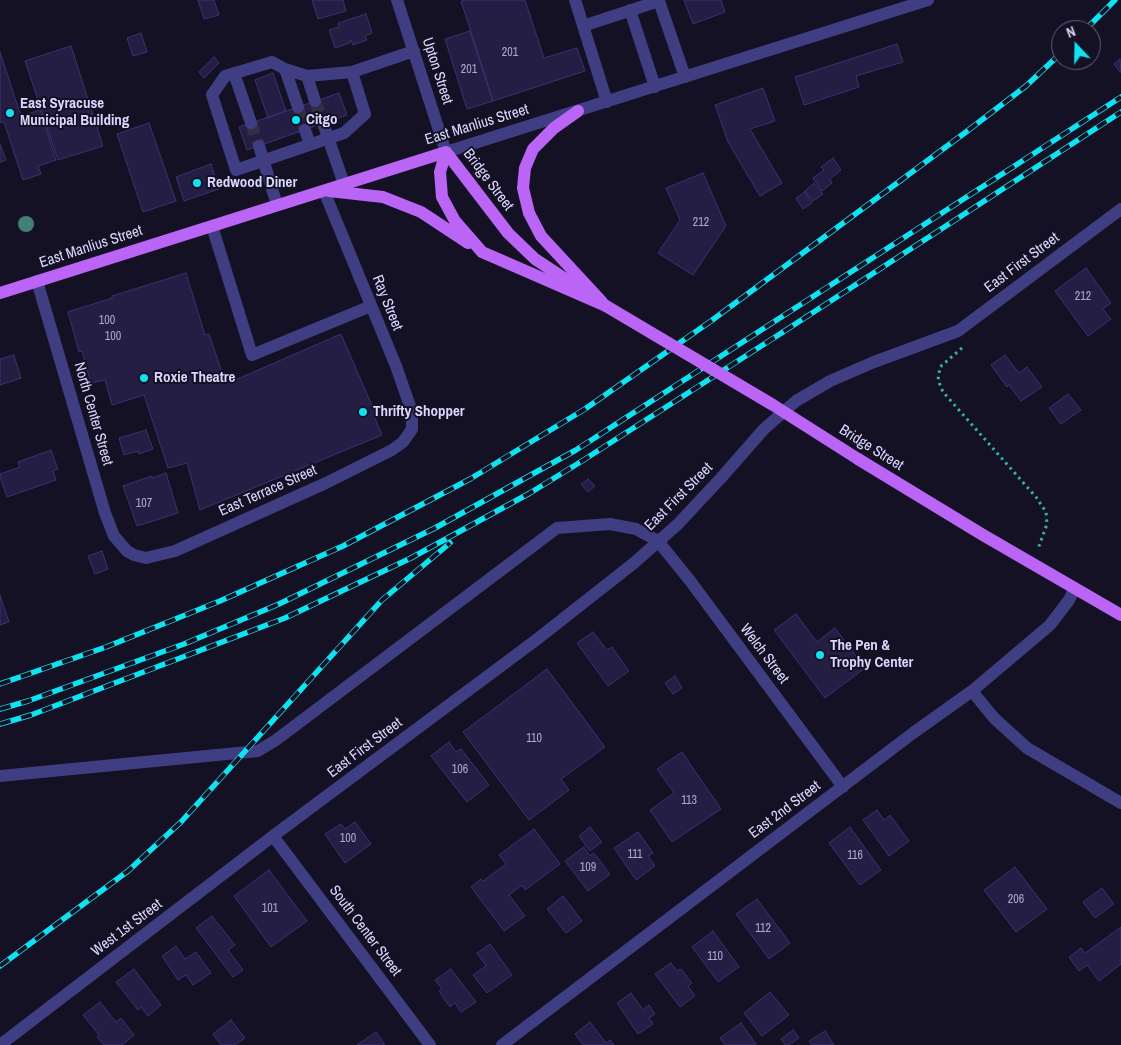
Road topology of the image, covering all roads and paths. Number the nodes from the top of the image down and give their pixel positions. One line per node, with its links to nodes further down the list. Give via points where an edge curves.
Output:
1 (397, 0): 6 (street, Upton Street)
2 (575, 0): 5 (street)
3 (928, 0): 11 (street, East Manlius Street)
4 (630, 10): 5 (street); 11 (street, via 659,0); 12 (street)
5 (583, 26): 14 (street)
6 (414, 51): 8 (street); 23 (street, Upton Street)
7 (285, 69): 9 (street, via 272,62); 10 (street); 15 (street)
8 (352, 72): 10 (street); 20 (street, via 365,114 344,133)
9 (234, 73): 17 (street); 24 (street, via 225,76 212,95 236,170)
10 (308, 76): 13 (street)
11 (684, 77): 12 (street, East Manlius Street)
12 (655, 87): 14 (street, East Manlius Street)
13 (315, 101)
14 (607, 102): 16 (street, East Manlius Street)
15 (298, 107)
16 (578, 111): 23 (street, East Manlius Street); 34 (main road, via 533,149 525,168 523,188 529,213 542,236)
17 (251, 123)
18 (323, 123): 20 (street)
19 (305, 130): 21 (street)
20 (328, 138): 21 (street); 25 (street)
21 (310, 144): 24 (street)
22 (259, 146): 24 (street)
23 (446, 152): 25 (main road, East Manlius Street); 30 (main road, Bridge Street, via 440,172 442,197 455,221); 34 (main road, Bridge Street, via 508,233 535,259)
24 (263, 160): 27 (street)
25 (344, 184): 26 (main road, East Manlius Street)
26 (324, 191): 27 (main road, East Manlius Street); 30 (main road, via 384,197 421,212); 33 (street, Ray Street)
27 (277, 205): 29 (main road, East Manlius Street)
28 (1121, 209): 35 (street, East First Street)
29 (212, 226): 31 (main road, East Manlius Street); 33 (street, via 252,355)
30 (482, 252): 34 (main road, Bridge Street)
31 (36, 281): 32 (main road, East Manlius Street); 38 (street, North Center Street, via 105,513 114,536)
32 (0, 292)
33 (371, 306): 36 (street, Ray Street, via 412,412)
34 (606, 306): 39 (main road, Bridge Street, bridge)
35 (958, 331): 37 (street, East First Street, via 874,362 796,400 764,429 678,524); 39 (path, via 967,344 940,367 938,380 943,392 1046,512 1047,524)
36 (412, 429): 38 (street, East Terrace Street, via 392,450 175,551 146,558)
37 (658, 541): 43 (street, via 636,529 610,524 557,528 258,751); 44 (street, Welch Street); 46 (street, East First Street, via 536,640)
38 (127, 551)
39 (1033, 564): 40 (main road, Bridge Street)
40 (1075, 588): 41 (main road, Bridge Street); 42 (street, East 2nd Street, via 1050,625)
41 (1121, 615)
42 (972, 690): 44 (street, East 2nd Street); 45 (street, via 994,718 1027,748)
43 (0, 776)
44 (843, 787): 49 (street, East 2nd Street)
45 (1121, 803)
46 (273, 836): 47 (street, West 1st Street); 48 (street, South Center Street)
47 (0, 1045)
48 (430, 1045)
49 (502, 1045)

